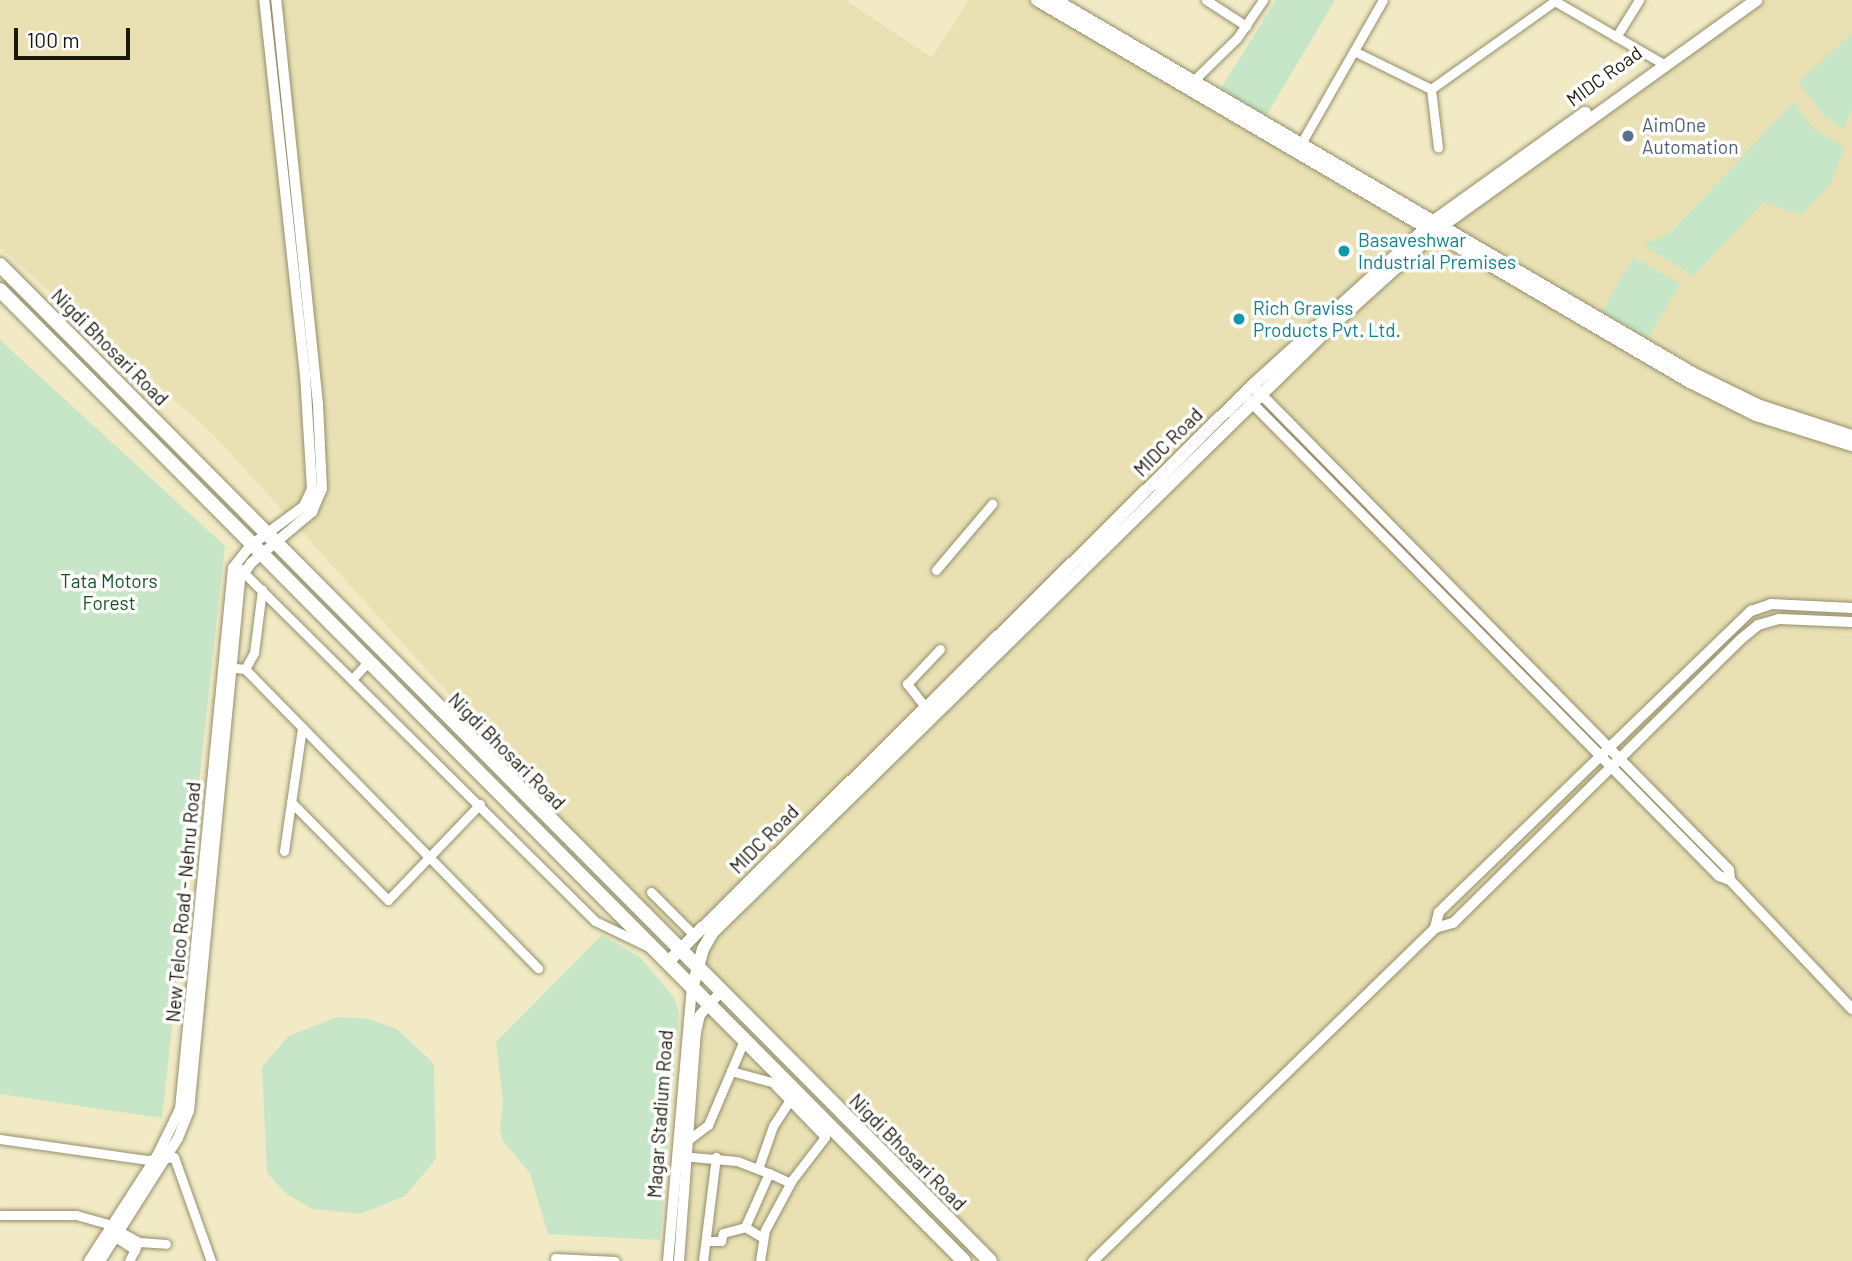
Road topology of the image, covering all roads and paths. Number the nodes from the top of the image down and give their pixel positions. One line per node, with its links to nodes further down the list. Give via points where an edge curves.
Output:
1 (264, 0): 27 (street, via 305,375 312,489 303,506)
2 (276, 0): 27 (street, via 323,477 312,512)
3 (1037, 0): 16 (main road)
4 (1055, 0): 16 (main road)
5 (1206, 0): 12 (street)
6 (1263, 0): 12 (street)
7 (1383, 0): 14 (street)
8 (1639, 0): 13 (street)
9 (1742, 0): 15 (main road, MIDC Road)
10 (1756, 0): 15 (main road, MIDC Road)
11 (1554, 1): 13 (street); 17 (street)
12 (1245, 26): 16 (street)
13 (1616, 37): 15 (street)
14 (1354, 51): 17 (street); 18 (street)
15 (1661, 63): 20 (main road, MIDC Road)
16 (1190, 84): 18 (main road)
17 (1431, 89): 19 (street)
18 (1298, 147): 20 (main road)
19 (1438, 148)
20 (1435, 227): 23 (main road, MIDC Road); 24 (main road, via 1740,398); 25 (main road, via 1736,406)
21 (0, 265): 27 (main road, Nigdi Bhosari Road)
22 (0, 290): 28 (main road, Nigdi Bhosari Road)
23 (1252, 393): 38 (main road, MIDC Road); 44 (street); 45 (street)
24 (1852, 436)
25 (1852, 445)
26 (992, 505): 30 (street)
27 (270, 538): 28 (street); 55 (main road, Nigdi Bhosari Road)
28 (255, 550): 29 (street); 37 (main road, Nigdi Bhosari Road)
29 (239, 568): 31 (street); 39 (street, New Telco Road - Nehru Road)
30 (936, 570)
31 (262, 590): 40 (street, via 254,653); 41 (street)
32 (1852, 608): 34 (street, via 1771,604 1751,611)
33 (1852, 622): 35 (street, via 1779,619)
34 (1737, 623): 35 (street); 44 (street)
35 (1747, 634): 46 (street)
36 (940, 649): 42 (street, via 908,684)
37 (367, 663): 41 (street); 54 (main road, Nigdi Bhosari Road)
38 (978, 665): 42 (main road, MIDC Road); 58 (main road, Magar Stadium Road, via 713,932 703,949)
39 (227, 667): 40 (street); 69 (street, New Telco Road - Nehru Road, via 181,1099)
40 (245, 669): 43 (street)
41 (354, 677): 48 (street)
42 (926, 708): 53 (main road, MIDC Road)
43 (302, 727): 47 (street); 50 (street)
44 (1608, 748): 45 (street); 46 (street)
45 (1600, 757): 46 (street); 52 (street, via 1439,912)
46 (1614, 762): 52 (street, via 1453,923); 62 (street, via 1729,870 1730,880)
47 (291, 802): 49 (street); 50 (street, via 388,900)
48 (480, 804): 50 (street); 54 (street, via 595,921)
49 (284, 851)
50 (429, 857): 57 (street)
51 (651, 892): 53 (street)
52 (1435, 928): 93 (street)
53 (694, 935): 55 (main road, MIDC Road)
54 (652, 948): 56 (main road, Nigdi Bhosari Road)
55 (680, 951): 56 (main road, MIDC Road); 58 (main road, Nigdi Bhosari Road)
56 (667, 963): 59 (main road, Nigdi Bhosari Road)
57 (538, 968)
58 (700, 971): 59 (main road, Magar Stadium Road); 60 (main road, Nigdi Bhosari Road)
59 (692, 989): 61 (main road, Nigdi Bhosari Road); 70 (street, Magar Stadium Road)
60 (721, 992): 61 (street, Magar Stadium Road); 92 (main road, Nigdi Bhosari Road)
61 (708, 1005): 63 (main road, Nigdi Bhosari Road); 68 (street, Magar Stadium Road, via 696,1032)
62 (1852, 1009)
63 (744, 1041): 64 (street); 65 (main road, Nigdi Bhosari Road)
64 (731, 1071): 65 (street); 68 (street, via 708,1125)
65 (780, 1084): 66 (street); 91 (main road, Nigdi Bhosari Road)
66 (790, 1100): 72 (street, via 773,1126); 74 (street, via 825,1137)
67 (0, 1139): 69 (street, via 138,1159)
68 (688, 1140): 70 (street, Magar Stadium Road)
69 (162, 1155): 77 (street, New Telco Road - Nehru Road); 87 (street, via 179,1162 189,1207)
70 (681, 1156): 71 (street); 83 (street, Magar Stadium Road); 83 (street, Magar Stadium Road, via 669,1247)
71 (716, 1157): 72 (street); 79 (street)
72 (758, 1168): 73 (street)
73 (769, 1173): 74 (street); 76 (street)
74 (790, 1183): 78 (street)
75 (0, 1215): 77 (street, via 76,1215)
76 (745, 1227): 78 (street); 79 (street, via 723,1233 721,1241)
77 (117, 1230): 81 (street); 84 (street, New Telco Road - Nehru Road); 85 (street, New Telco Road - Nehru Road)
78 (763, 1238): 90 (street)
79 (706, 1241): 89 (street)
80 (166, 1244): 81 (street)
81 (137, 1246): 86 (street)
82 (555, 1258): 88 (street)
83 (677, 1260)
84 (89, 1261)
85 (100, 1261)
86 (129, 1261)
87 (211, 1261)
88 (615, 1261)
89 (703, 1261)
90 (760, 1261)
91 (964, 1261)
92 (990, 1261)
93 (1093, 1261)

